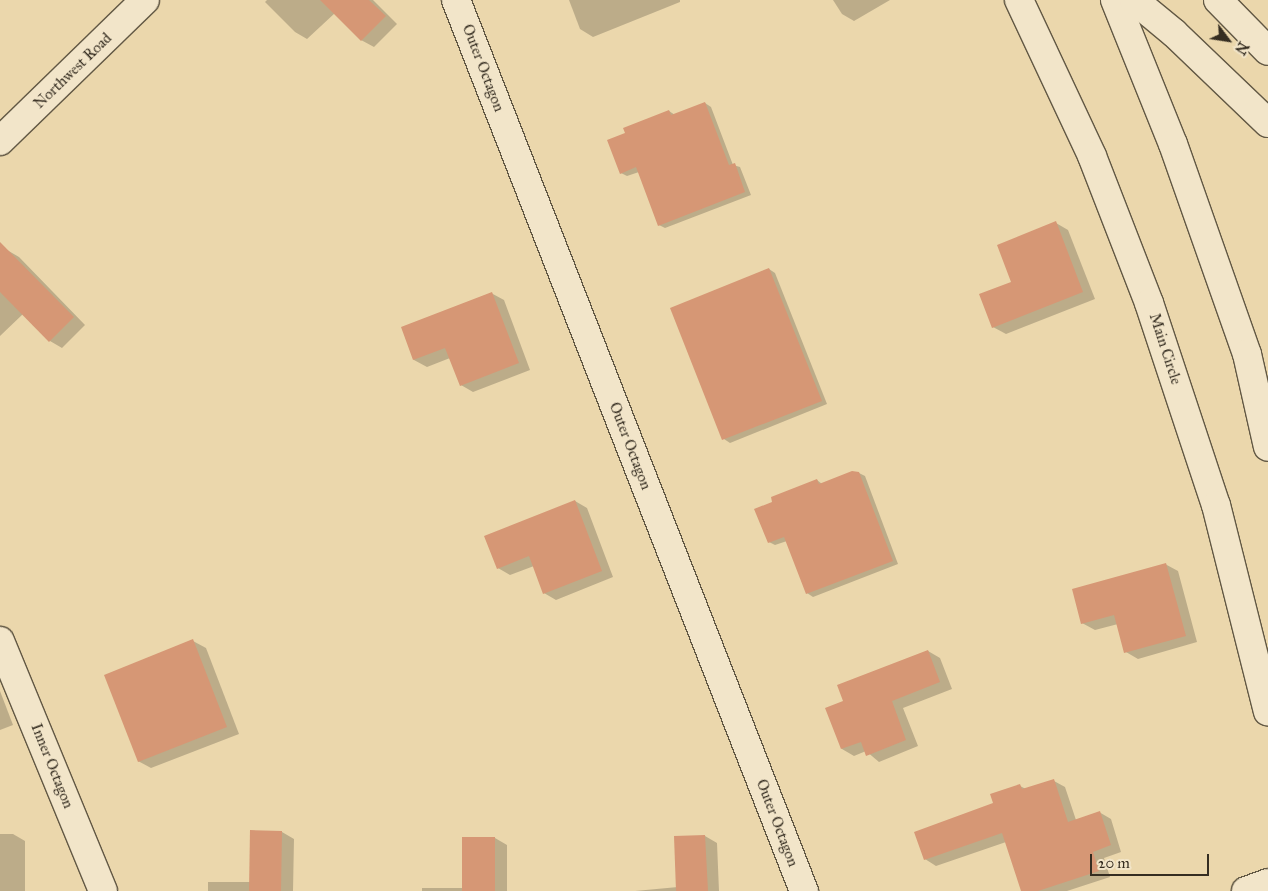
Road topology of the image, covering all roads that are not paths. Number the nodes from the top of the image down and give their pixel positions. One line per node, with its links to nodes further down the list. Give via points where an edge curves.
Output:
1 (145, 0): 9 (street, Northwest Road)
2 (456, 0): 15 (street, Outer Octagon)
3 (1019, 0): 12 (street, Main Circle, via 1092,156 1150,303 1216,505)
4 (1115, 0): 10 (street, via 1173,144 1247,354)
5 (1134, 0): 8 (street, via 1174,33)
6 (1218, 0): 7 (street)
7 (1268, 51)
8 (1268, 123)
9 (0, 141)
10 (1268, 446)
11 (0, 641): 14 (street, Inner Octagon)
12 (1268, 712)
13 (1268, 883): 16 (street)
14 (103, 891)
15 (804, 891)
16 (1246, 891)

